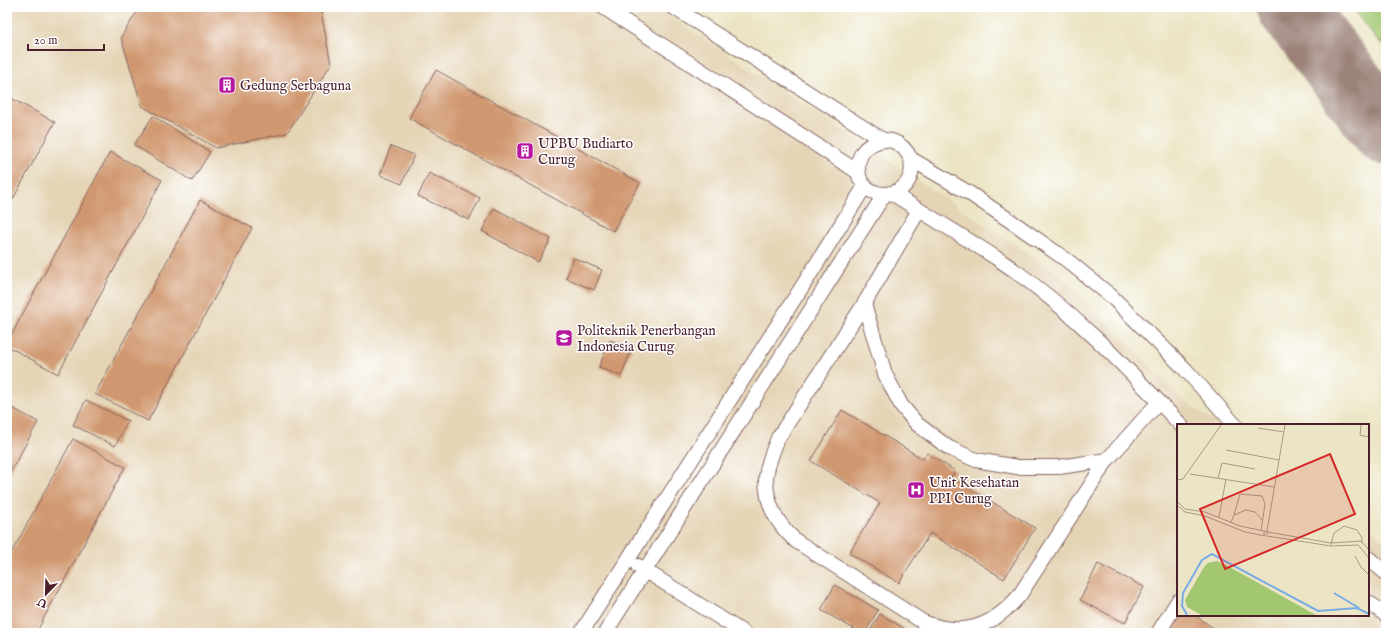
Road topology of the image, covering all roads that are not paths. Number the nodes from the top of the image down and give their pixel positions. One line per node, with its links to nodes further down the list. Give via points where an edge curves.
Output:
1 (603, 7): 5 (lane)
2 (673, 7): 3 (lane)
3 (883, 140): 4 (lane, via 900,144 907,150); 5 (lane, via 866,147 858,163)
4 (911, 159): 7 (lane, via 913,167 907,184 901,190); 12 (lane, via 1018,226 1068,261 1111,296 1185,369)
5 (858, 172): 6 (lane)
6 (865, 186): 7 (lane, via 875,192); 14 (lane)
7 (888, 194): 8 (lane); 16 (lane)
8 (919, 210): 9 (lane); 10 (lane, via 1002,262 1042,292 1089,331)
9 (864, 304): 13 (lane, via 885,374 901,405 917,424 949,448 976,460 1018,467 1059,467); 13 (lane, via 778,438 771,458 766,480 769,503 775,518 796,541 923,622 951,629 972,628 994,619 1008,609 1019,596)
10 (1159, 402): 11 (lane); 13 (lane)
11 (1180, 424)
12 (1234, 424)
13 (1107, 460)
14 (628, 559): 16 (lane); 21 (lane)
15 (1369, 559): 17 (lane)
16 (645, 570): 22 (lane); 23 (lane)
17 (1386, 573)
18 (1177, 603): 24 (lane)
19 (1369, 603): 20 (lane)
20 (1386, 615)
21 (581, 633)
22 (605, 633)
23 (744, 633)
24 (1158, 633)

